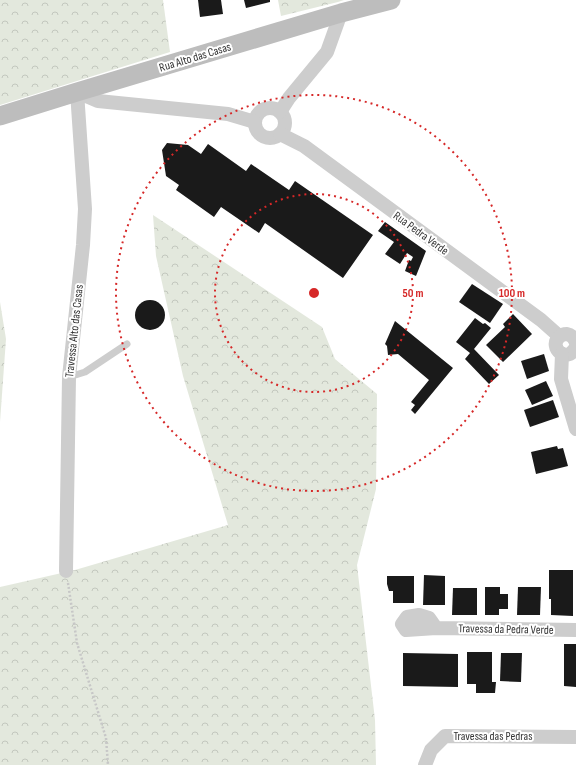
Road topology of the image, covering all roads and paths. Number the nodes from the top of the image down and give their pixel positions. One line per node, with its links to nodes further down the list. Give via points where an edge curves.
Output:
1 (386, 1): 2 (main road, Rua Alto das Casas)
2 (341, 13): 3 (main road, Rua Alto das Casas); 4 (street, via 328,52)
3 (77, 92): 5 (main road, Rua Alto das Casas); 6 (street, via 98,101 228,114); 13 (street, Travessa Alto das Casas, via 85,209)
4 (280, 112): 6 (street, via 267,108 258,113); 7 (street, via 285,120 285,126)
5 (0, 116)
6 (255, 122): 7 (street, via 257,131 265,137 276,137)
7 (280, 134): 8 (street, Rua Pedra Verde, via 304,146 541,320)
8 (559, 336): 9 (street, via 568,334); 12 (street, via 555,344 558,352)
9 (576, 342)
10 (127, 344): 13 (lane, via 85,372)
11 (576, 347): 12 (street, via 570,354)
12 (562, 354): 14 (street, via 561,379)
13 (69, 377): 15 (street, Travessa Alto das Casas)
14 (576, 429)
15 (66, 571): 19 (path, via 77,643 106,738)
16 (436, 628): 17 (street, Travessa da Pedra Verde)
17 (576, 630)
18 (576, 737): 20 (street, Travessa das Pedras, via 445,736 431,750)
19 (108, 765)
20 (424, 765)

